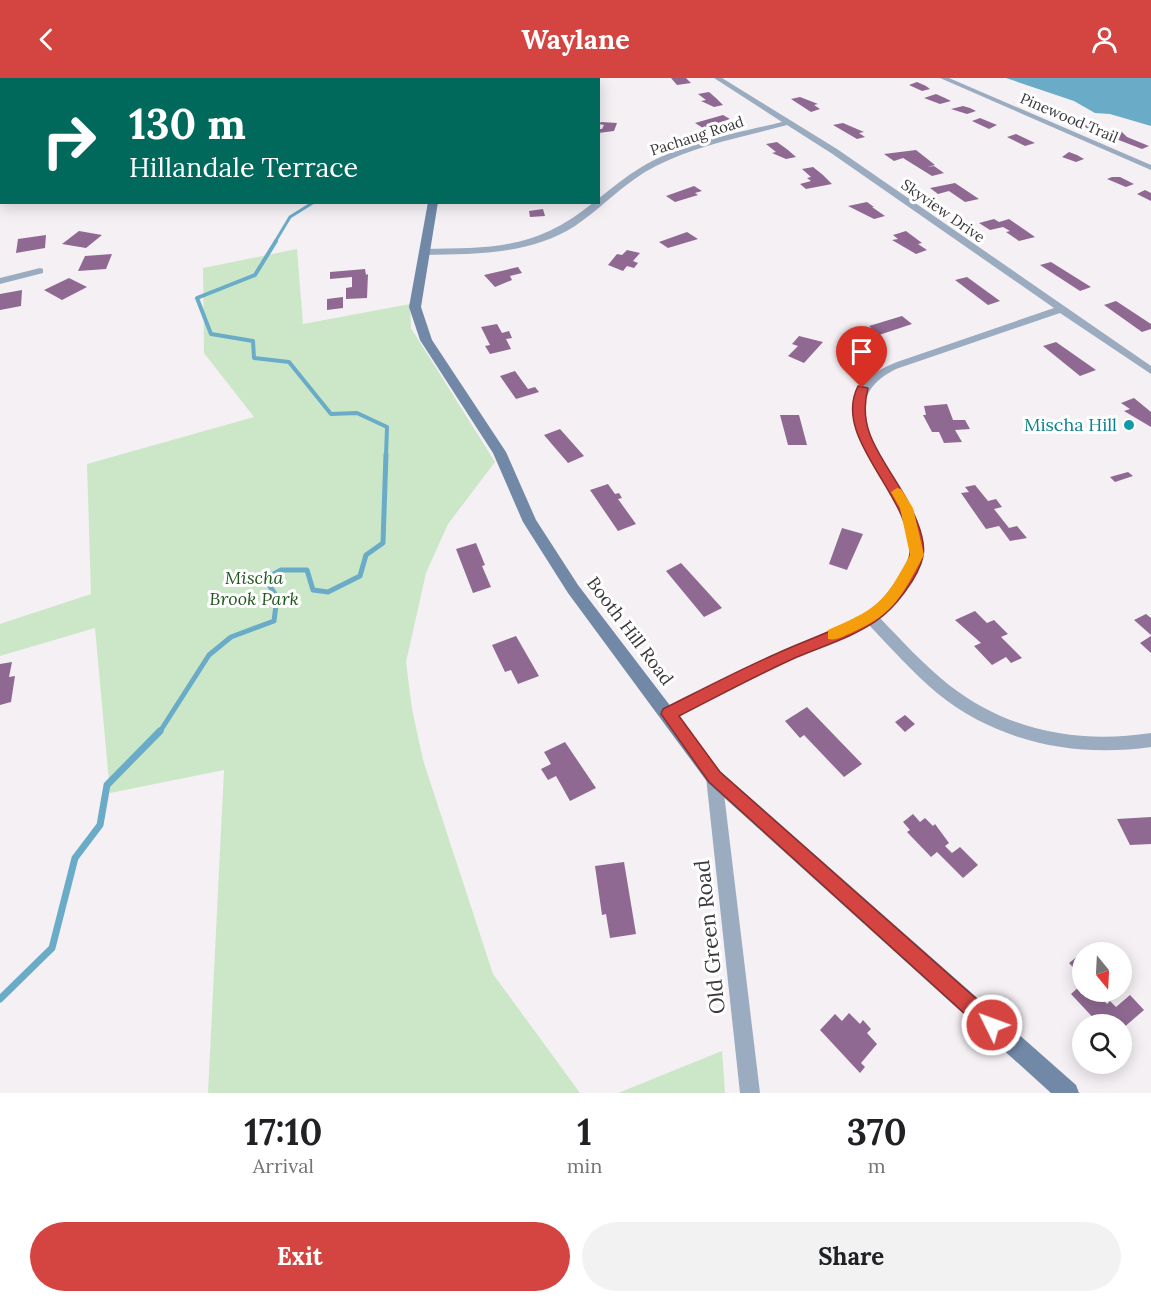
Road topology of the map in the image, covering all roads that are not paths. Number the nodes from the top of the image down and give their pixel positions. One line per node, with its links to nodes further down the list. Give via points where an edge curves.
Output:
1 (717, 78): 3 (street, Skyview Drive)
2 (943, 78): 4 (street, Pinewood Trail)
3 (786, 123): 5 (street, Pachaug Road, via 656,162); 11 (street, Skyview Drive, via 834,151)
4 (1151, 168)
5 (600, 203)
6 (433, 204): 8 (street, Booth Hill Road)
7 (599, 204): 8 (street, Pachaug Road, via 569,226 533,243 487,250)
8 (424, 252): 14 (street, Booth Hill Road, via 415,307 426,340 499,452 530,522 573,589)
9 (40, 271): 10 (street)
10 (0, 281)
11 (1061, 309): 12 (street, Skyview Drive); 13 (street, via 905,363 878,375 862,388 858,421 906,508 917,555 893,599)
12 (1151, 371)
13 (871, 618): 14 (street); 15 (street, via 945,690 1010,727 1074,744 1110,746)
14 (668, 714): 16 (street, Booth Hill Road)
15 (1151, 740)
16 (714, 777): 17 (street, Old Green Road); 18 (street, Booth Hill Road)
17 (750, 1093)
18 (1068, 1093)

